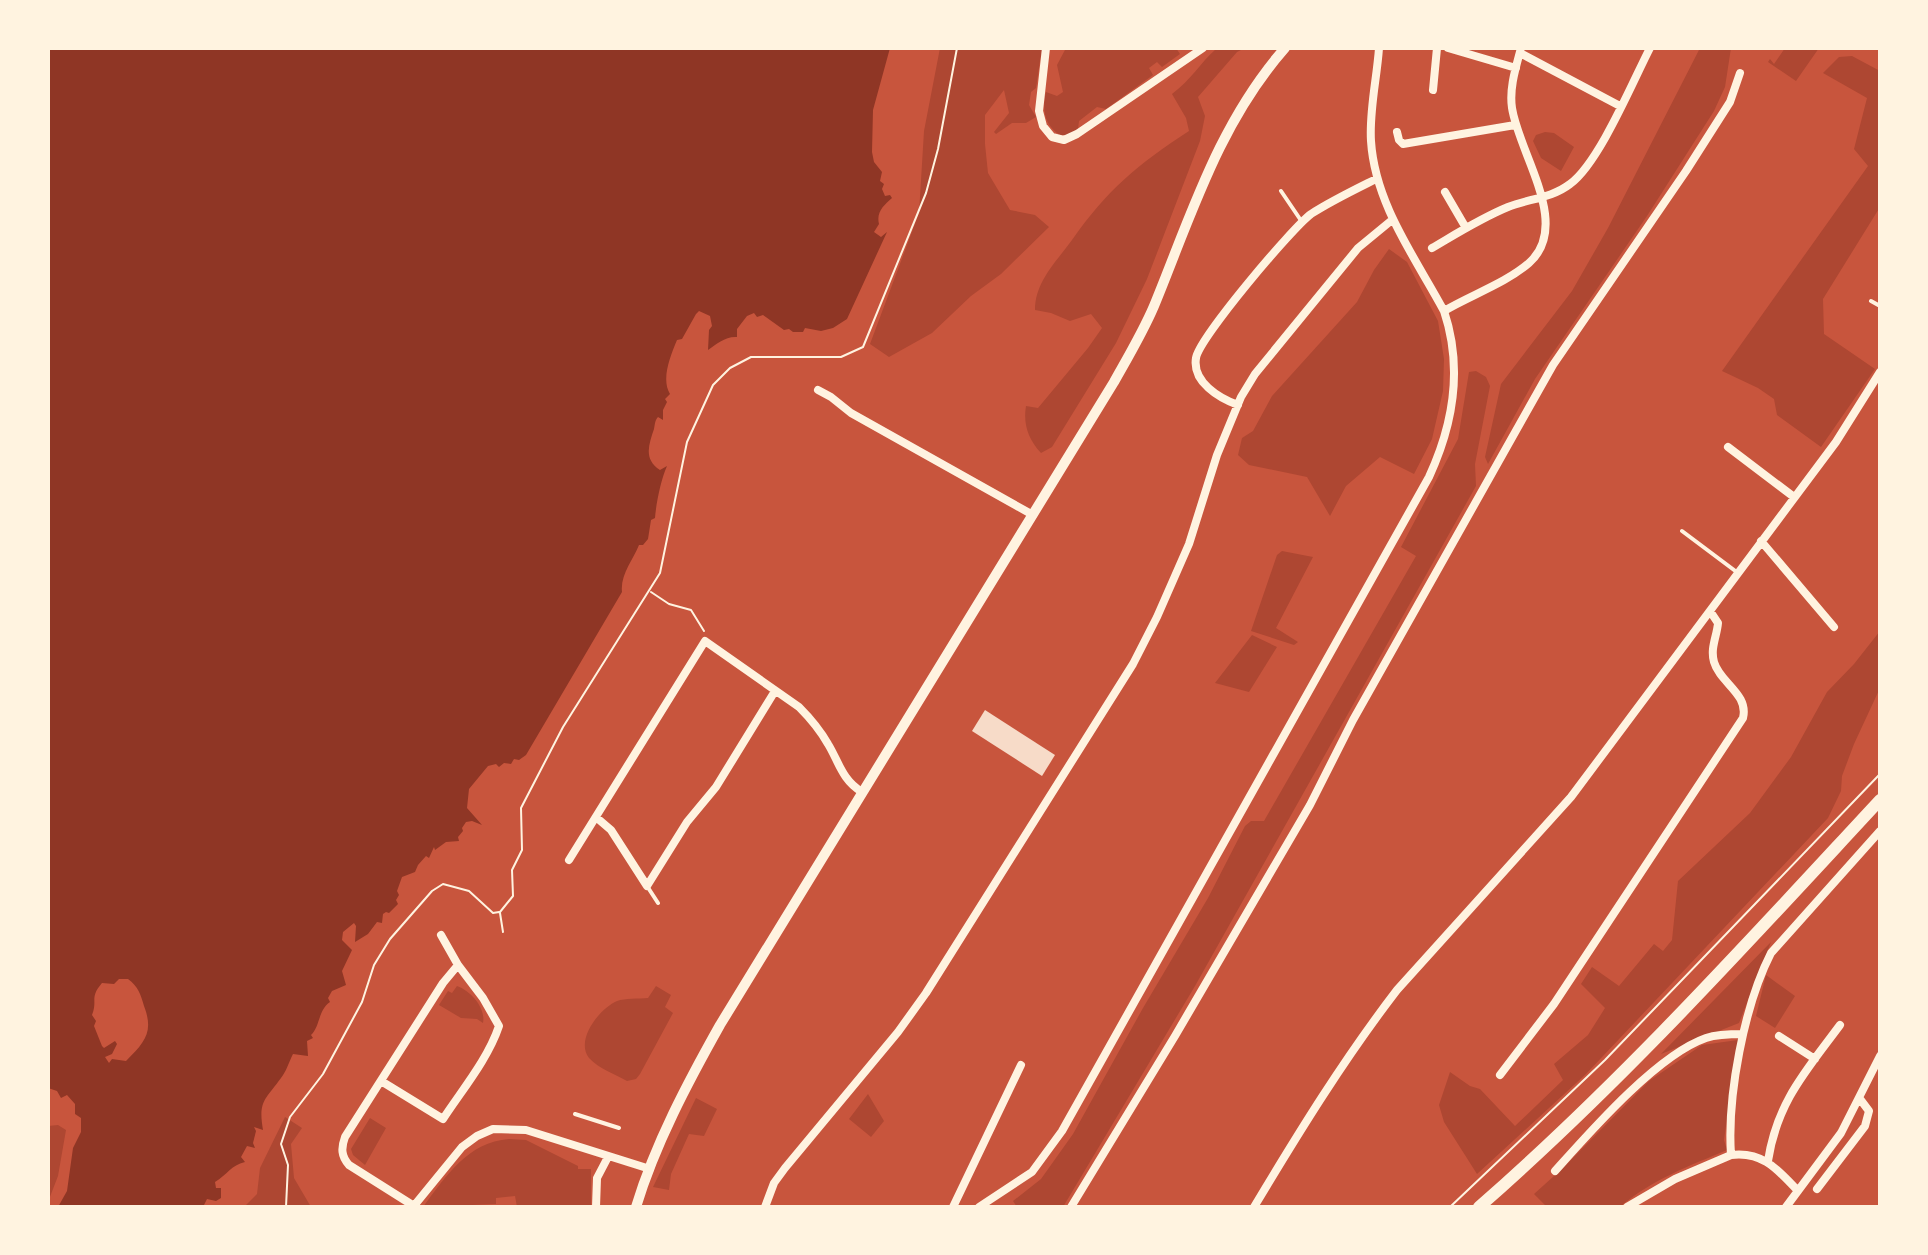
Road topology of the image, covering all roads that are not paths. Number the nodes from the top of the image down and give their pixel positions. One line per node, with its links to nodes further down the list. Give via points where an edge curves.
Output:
1 (1046, 48): 2 (street, via 1040,119 1052,137 1063,140)
2 (1203, 48)
3 (1285, 48): 31 (street, via 1230,127 1135,345)
4 (1379, 48): 15 (street, via 1371,139)
5 (1437, 48): 11 (street)
6 (1448, 48): 9 (street)
7 (1650, 48): 12 (street)
8 (1520, 51): 9 (street); 12 (street)
9 (1516, 68): 13 (street)
10 (1740, 73): 72 (street, via 1730,102 1686,171 1553,365 1310,805)
11 (1433, 90)
12 (1620, 106): 18 (street, via 1584,171)
13 (1515, 125): 14 (street, via 1403,144); 18 (street)
14 (1397, 132)
15 (1376, 179): 19 (street); 20 (street)
16 (1281, 191): 20 (lane)
17 (1445, 192): 21 (street)
18 (1542, 198): 21 (street); 25 (street, via 1547,230 1542,248 1520,269)
19 (1392, 220): 25 (street); 28 (street, via 1358,248 1288,332)
20 (1302, 222): 28 (street, via 1231,302 1200,346 1197,371 1204,383)
21 (1466, 228): 22 (street)
22 (1432, 248)
23 (1871, 301): 24 (lane)
24 (1880, 306)
25 (1444, 311): 71 (street, via 1454,352 1455,391 1446,435 1429,477 1062,1131 1032,1172)
26 (1880, 372): 30 (street)
27 (818, 390): 31 (street)
28 (1238, 405): 69 (street, via 1189,544 1126,677 926,993 785,1168)
29 (1728, 447): 30 (street)
30 (1794, 497): 33 (street)
31 (1033, 515): 38 (street)
32 (1682, 531): 34 (lane)
33 (1761, 541): 34 (street); 36 (street)
34 (1738, 573): 35 (street)
35 (1710, 611): 53 (street, via 1718,623 1714,663 1741,698 1743,718 1569,982); 73 (street, via 1571,797 1374,1019)
36 (1834, 627)
37 (775, 691): 38 (street, via 812,719 842,773); 40 (street, via 705,641); 43 (street)
38 (862, 792): 62 (street, via 720,1025)
39 (1880, 800): 58 (main road, via 1638,1059)
40 (597, 818): 42 (street); 43 (street, via 611,830)
41 (1880, 831): 48 (street, via 1771,953)
42 (569, 860)
43 (647, 886): 44 (lane)
44 (658, 903)
45 (441, 935): 46 (street)
46 (458, 965): 54 (street); 54 (street, via 499,1026 458,1097 443,1119)
47 (1840, 1025): 51 (street)
48 (1743, 1034): 59 (street); 63 (street, via 1707,1038 1665,1062)
49 (1779, 1036): 51 (street)
50 (1880, 1056): 55 (street)
51 (1815, 1059): 61 (street, via 1783,1107)
52 (1021, 1065): 70 (street)
53 (1500, 1075)
54 (381, 1081): 66 (street, via 345,1137 343,1155 349,1165)
55 (1860, 1099): 64 (street, via 1869,1111 1865,1126); 65 (street)
56 (575, 1114): 57 (lane)
57 (619, 1128)
58 (1544, 1150): 74 (main road); 75 (main road)
59 (1731, 1155): 61 (street, via 1752,1154); 76 (street)
60 (608, 1157): 62 (street); 66 (street, via 526,1130 493,1129 462,1147); 67 (street, via 597,1178)
61 (1768, 1161): 65 (street)
62 (650, 1169): 68 (street)
63 (1555, 1171)
64 (1817, 1189)
65 (1798, 1191): 77 (street)
66 (414, 1207)
67 (596, 1207)
68 (636, 1207)
69 (765, 1207)
70 (953, 1207)
71 (979, 1207)
72 (1071, 1207)
73 (1254, 1207)
74 (1479, 1207)
75 (1488, 1207)
76 (1627, 1207)
77 (1786, 1207)

